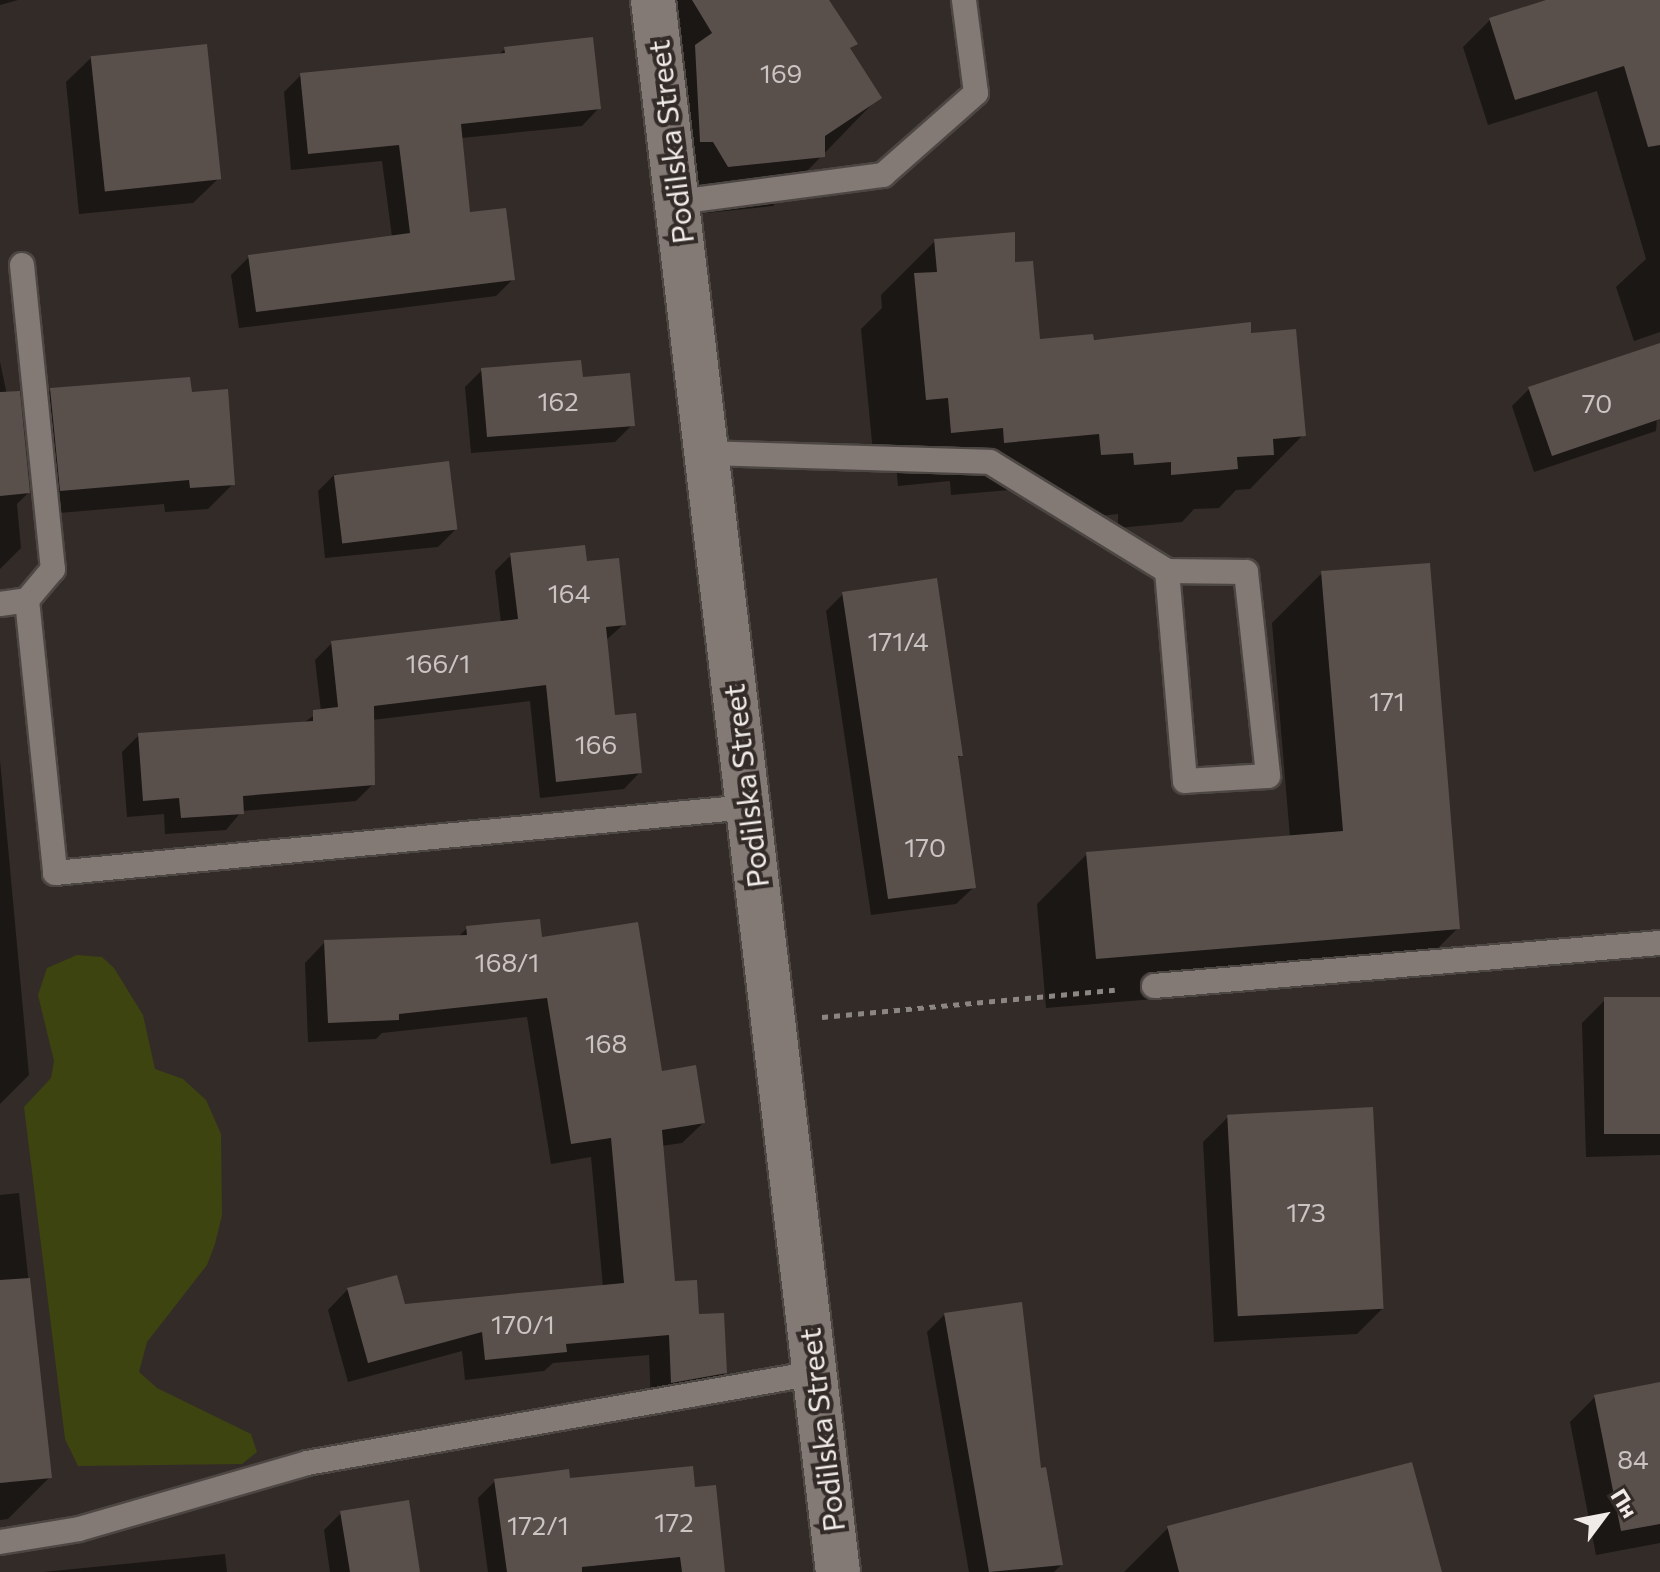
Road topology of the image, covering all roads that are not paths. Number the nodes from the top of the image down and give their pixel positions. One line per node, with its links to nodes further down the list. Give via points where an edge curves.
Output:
1 (653, 0): 3 (street, Podilska Street)
2 (964, 0): 3 (lane, via 976,93 883,175)
3 (677, 202): 5 (street, Podilska Street)
4 (22, 265): 7 (lane, via 53,569)
5 (706, 453): 6 (lane, via 990,462); 9 (street, Podilska Street)
6 (1167, 571): 6 (lane, via 1246,572 1268,776 1185,781)
7 (27, 600): 8 (lane); 9 (lane, via 55,873)
8 (0, 604)
9 (748, 807): 12 (street, Podilska Street)
10 (1660, 943): 11 (lane)
11 (1154, 986)
12 (815, 1373): 13 (lane, via 307,1463 79,1529); 14 (street, Podilska Street)
13 (0, 1542)
14 (838, 1572)

